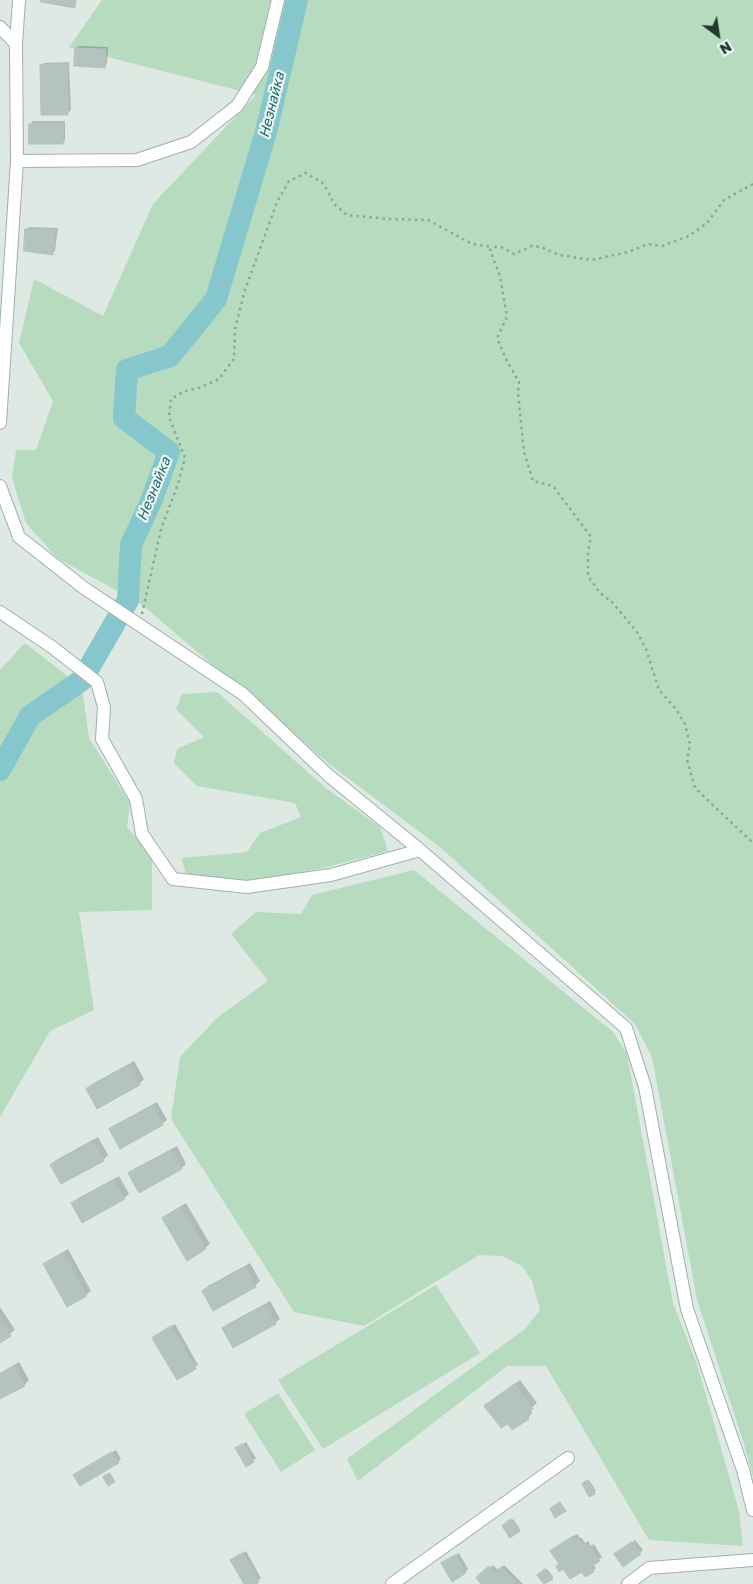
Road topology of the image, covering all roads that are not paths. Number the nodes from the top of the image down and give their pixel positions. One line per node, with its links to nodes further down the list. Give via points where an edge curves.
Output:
1 (19, 0): 4 (street)
2 (278, 0): 5 (street, via 262,67 237,106 191,142 137,160)
3 (0, 27): 4 (street)
4 (16, 44): 5 (street)
5 (17, 161): 6 (street)
6 (2, 352): 7 (street)
7 (0, 423)
8 (0, 486): 10 (street, via 18,537 84,588 243,694 328,775)
9 (0, 612): 10 (street, via 52,646 98,682 104,708 102,739 136,799 142,834 173,879 246,887 331,875)
10 (420, 850): 12 (street, via 626,1028 645,1087 687,1309 743,1470)
11 (568, 1458): 14 (street)
12 (753, 1510)
13 (753, 1560): 15 (street, via 649,1568)
14 (392, 1584)
15 (628, 1584)

